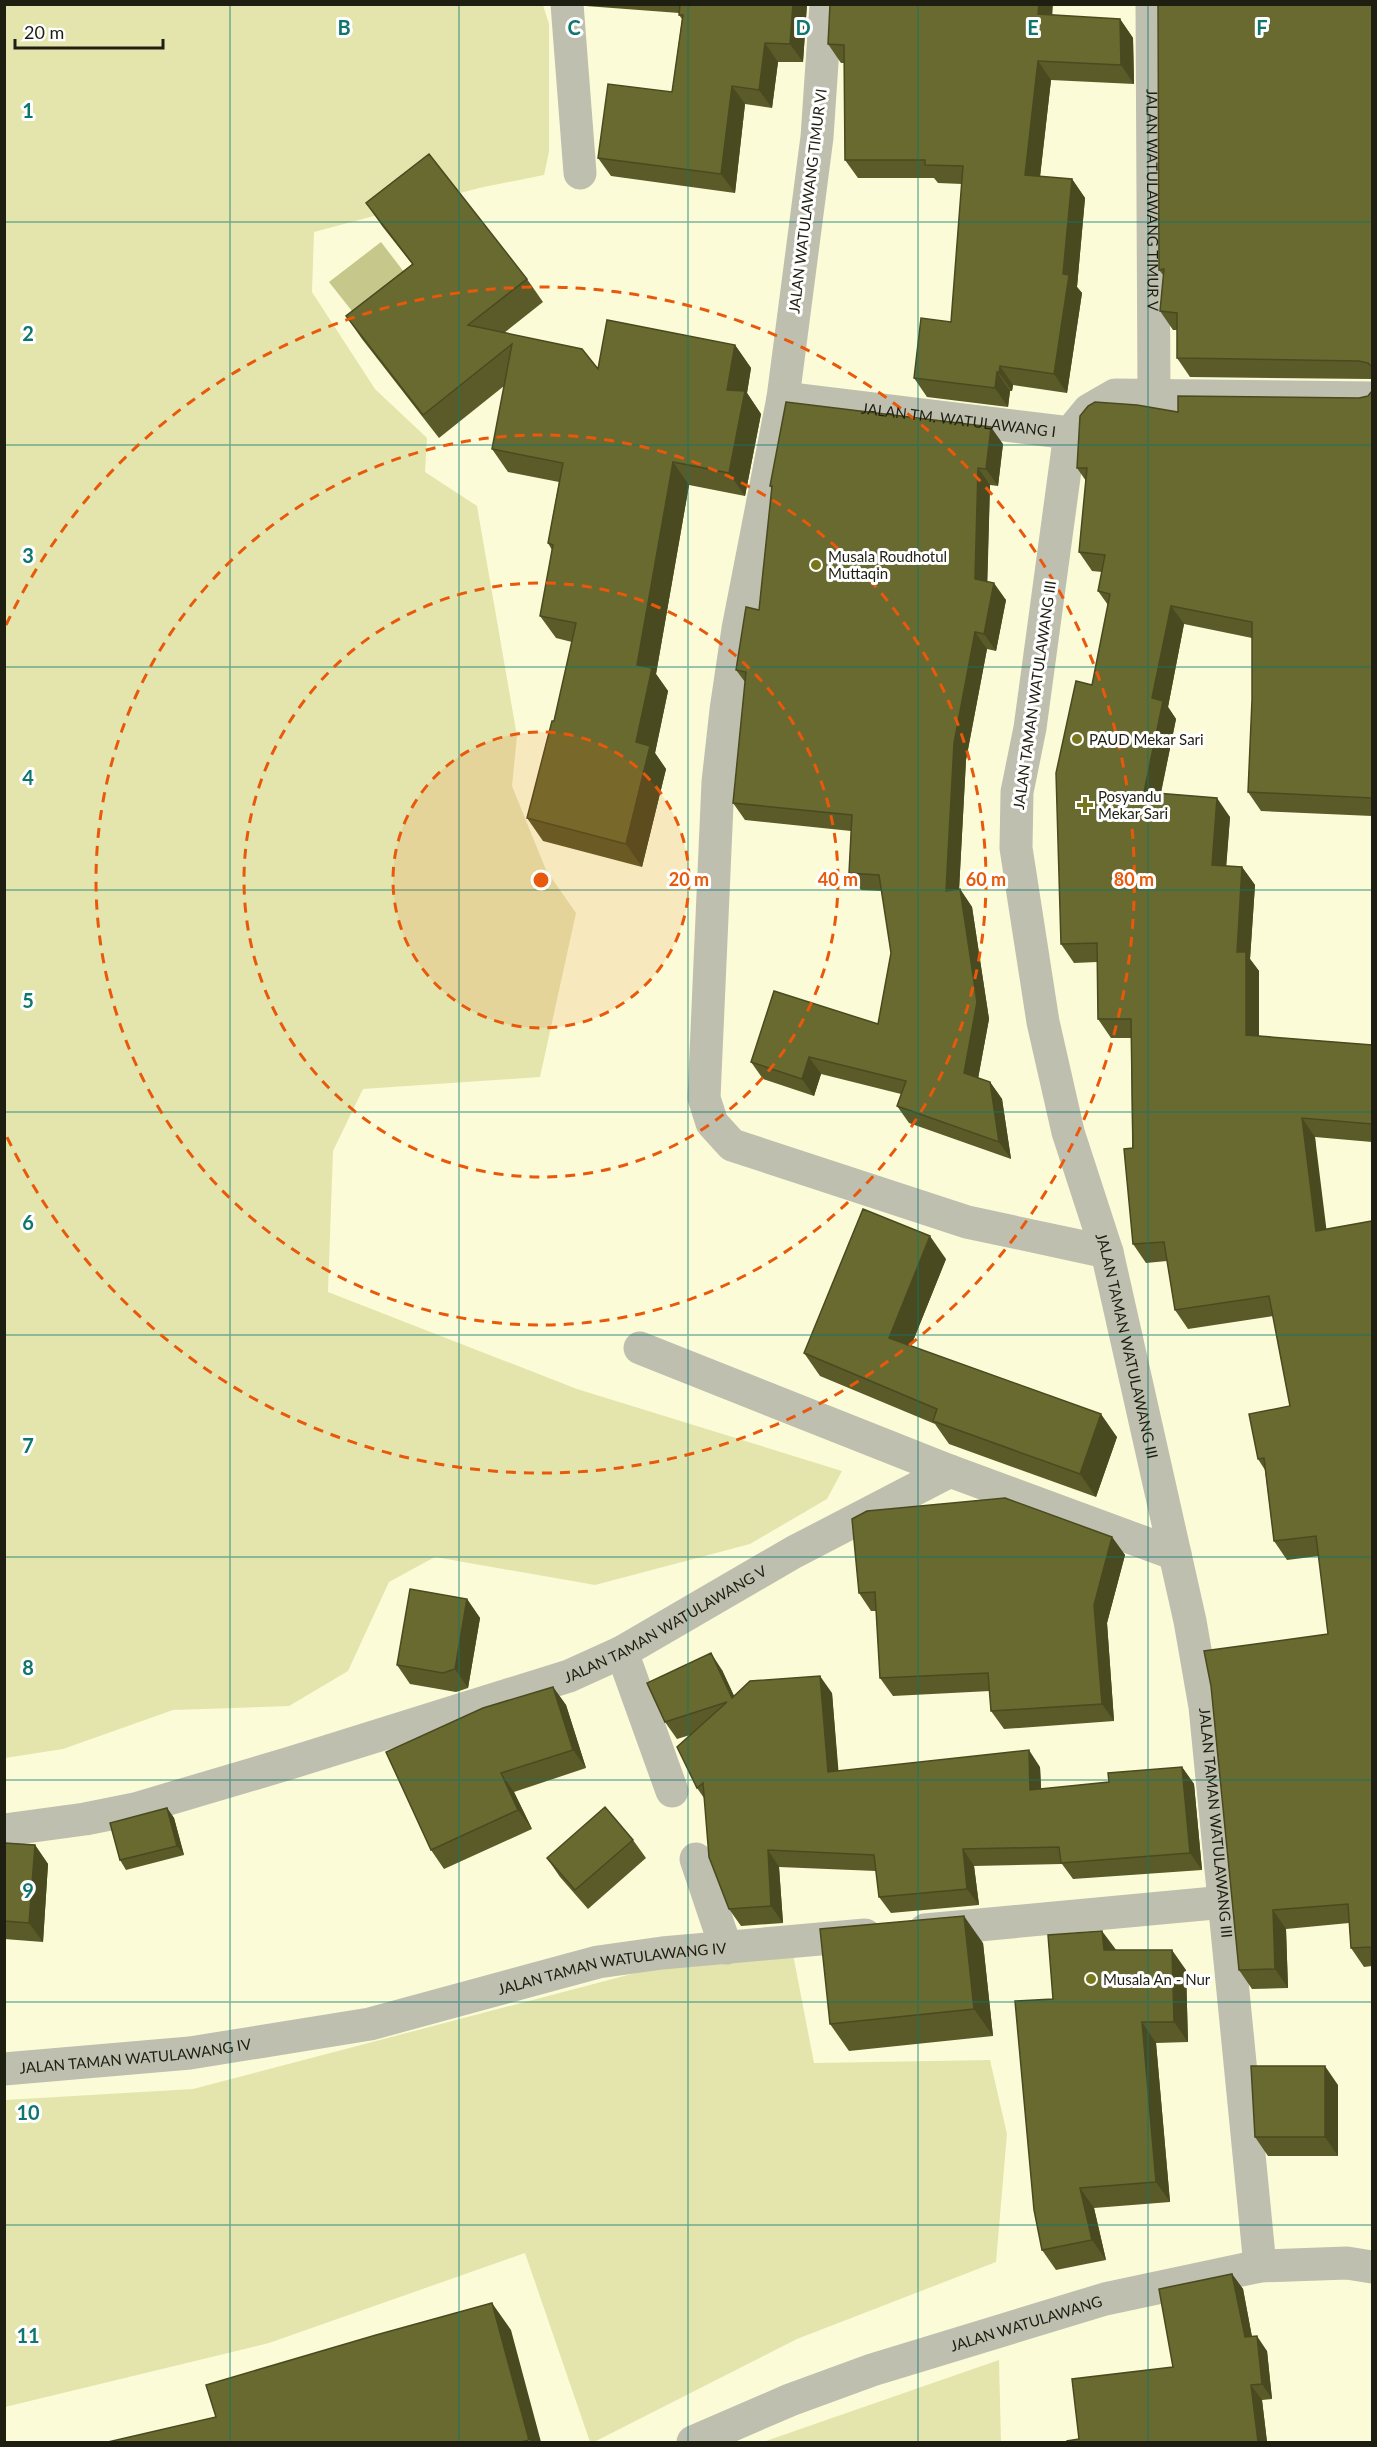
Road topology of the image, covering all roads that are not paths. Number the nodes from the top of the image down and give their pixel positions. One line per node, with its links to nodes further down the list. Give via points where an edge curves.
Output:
1 (567, 4): 4 (street)
2 (826, 4): 6 (street, JALAN WATULAWANG TIMUR VI, via 817,137)
3 (1152, 4): 5 (street, JALAN WATULAWANG TIMUR V)
4 (580, 173)
5 (1154, 396): 7 (street, JALAN TM. WATULAWANG I); 8 (street, JALAN TM. WATULAWANG I, via 1115,395 1089,410)
6 (783, 398): 8 (street, JALAN TM. WATULAWANG I); 9 (street, JALAN WATULAWANG TIMUR VI, via 738,629 718,783 704,1098 712,1123 732,1145 830,1178 968,1222)
7 (1372, 398)
8 (1071, 433): 9 (street, JALAN TAMAN WATULAWANG III, via 1030,728 1017,792 1016,848 1043,1022 1068,1132)
9 (1107, 1252): 12 (street, JALAN TAMAN WATULAWANG III)
10 (640, 1348): 11 (street)
11 (950, 1471): 12 (street); 13 (street, JALAN TAMAN WATULAWANG V, via 794,1552)
12 (1175, 1554): 17 (street, JALAN TAMAN WATULAWANG III, via 1204,1707)
13 (622, 1652): 14 (street); 15 (street, JALAN TAMAN WATULAWANG V, via 569,1676 135,1809)
14 (672, 1791)
15 (4, 1830)
16 (696, 1859): 18 (street)
17 (1225, 1902): 18 (street, JALAN TAMAN WATULAWANG IV); 20 (street, JALAN TAMAN WATULAWANG III)
18 (726, 1948): 19 (street, JALAN TAMAN WATULAWANG IV, via 598,1962 370,2024 190,2053)
19 (4, 2069)
20 (1260, 2266): 21 (street, JALAN WATULAWANG); 22 (street, JALAN WATULAWANG, via 1105,2299 872,2370)
21 (1372, 2267)
22 (693, 2442)

